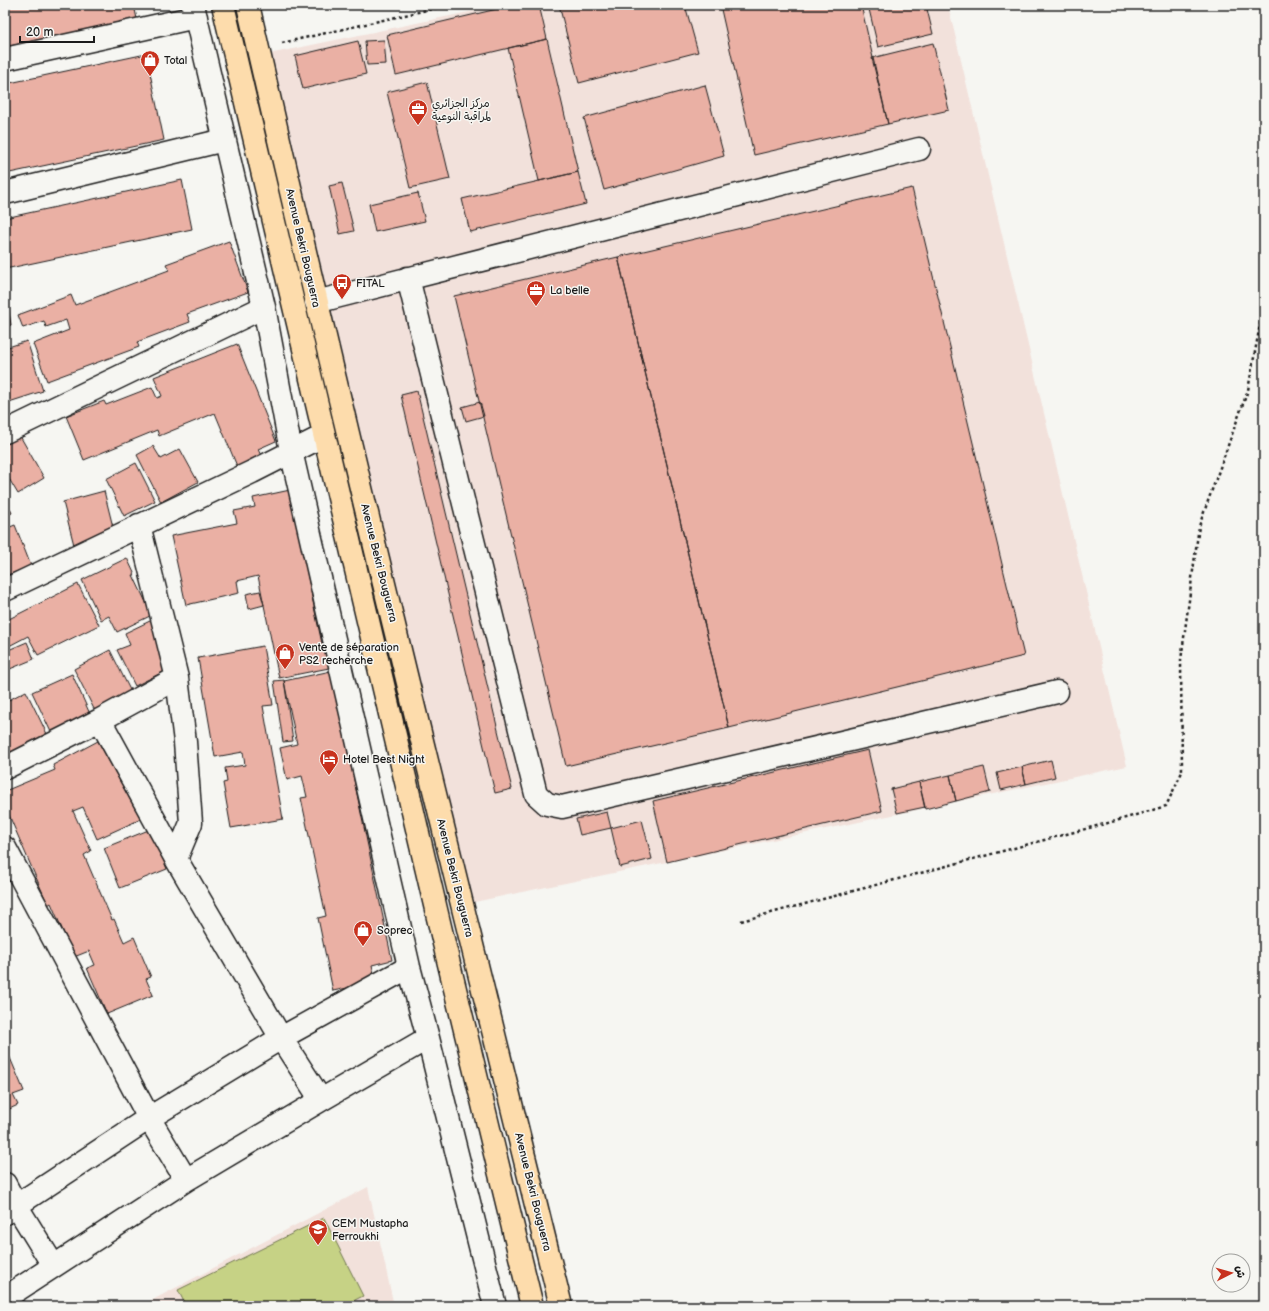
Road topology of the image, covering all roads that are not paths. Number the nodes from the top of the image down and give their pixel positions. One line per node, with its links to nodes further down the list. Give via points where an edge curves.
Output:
1 (223, 5): 12 (highway)
2 (248, 5): 9 (highway, Avenue Bekri Bouguerra)
3 (194, 11): 4 (street); 5 (street)
4 (5, 59)
5 (224, 140): 7 (street); 10 (street)
6 (919, 149): 8 (street)
7 (5, 193)
8 (408, 278): 9 (street); 17 (street, via 536,794 547,804 562,807)
9 (316, 302): 34 (highway, Avenue Bekri Bouguerra)
10 (264, 307): 11 (street); 13 (street)
11 (5, 432)
12 (323, 436): 13 (street); 33 (highway)
13 (291, 451): 14 (street); 22 (street)
14 (139, 525): 15 (street); 16 (street)
15 (5, 590)
16 (177, 678): 18 (street); 21 (street, via 191,823)
17 (1057, 692)
18 (100, 720): 19 (street); 21 (street)
19 (5, 768)
20 (5, 848): 26 (street)
21 (176, 859): 23 (street)
22 (409, 966): 23 (street); 24 (street)
23 (281, 1038): 25 (street); 26 (street)
24 (428, 1038): 25 (street); 32 (street)
25 (321, 1100): 27 (street)
26 (148, 1118): 27 (street); 29 (street)
27 (186, 1180): 30 (street)
28 (5, 1184): 29 (street)
29 (10, 1209): 30 (street)
30 (54, 1265): 31 (street)
31 (5, 1298)
32 (495, 1306)
33 (532, 1306)
34 (561, 1306)

